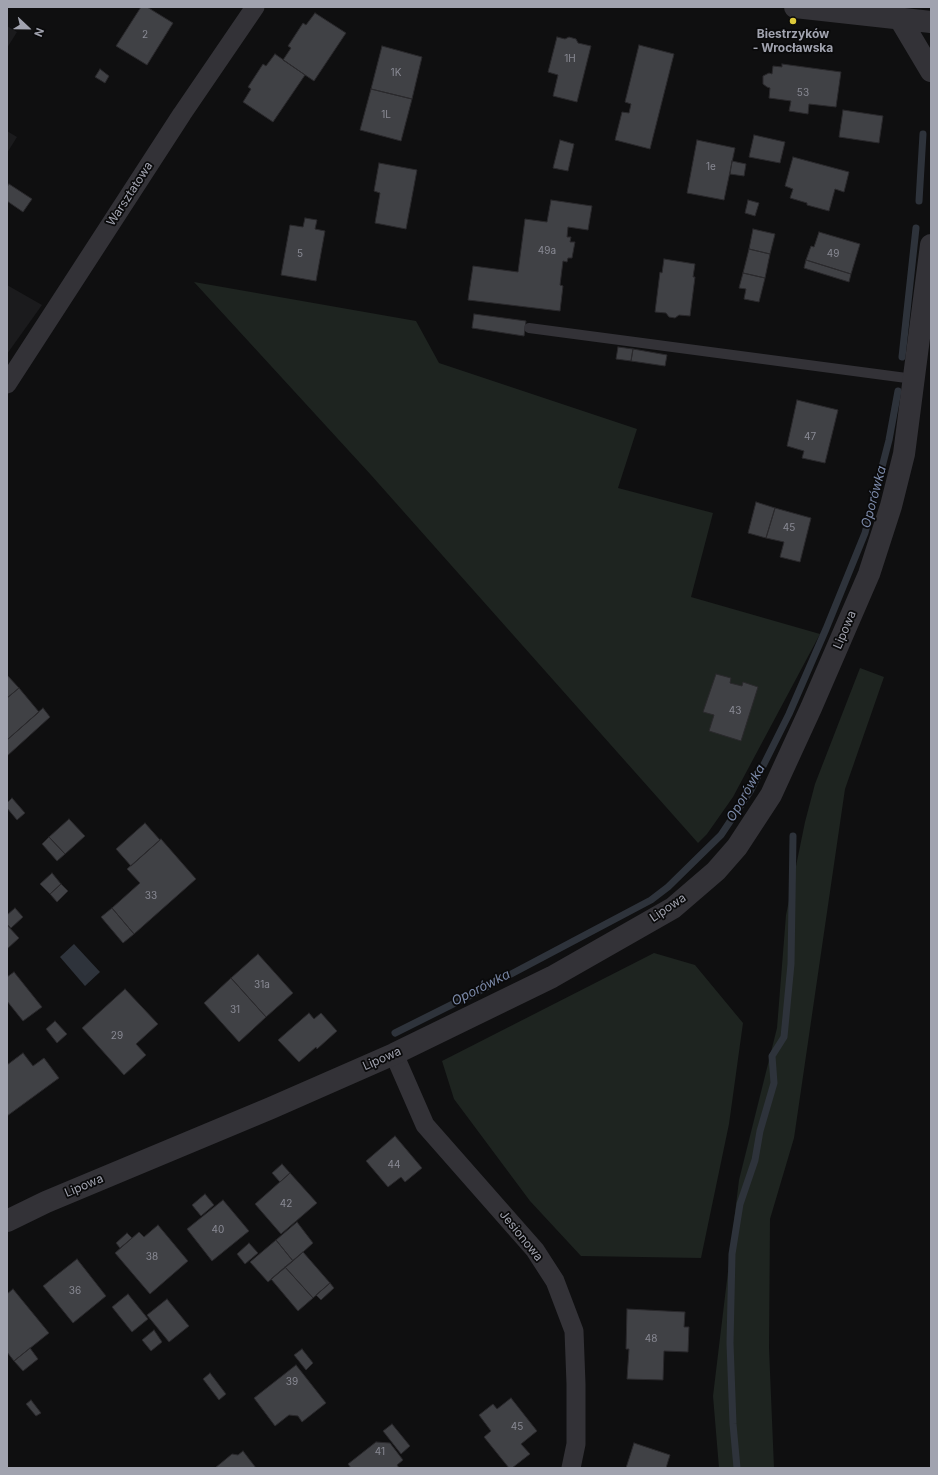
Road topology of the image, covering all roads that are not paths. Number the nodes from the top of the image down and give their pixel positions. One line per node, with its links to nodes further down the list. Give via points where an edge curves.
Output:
1 (255, 7): 9 (street, Warsztatowa, via 182,114)
2 (795, 7): 3 (street)
3 (900, 19): 4 (street); 5 (street)
4 (931, 22)
5 (931, 71)
6 (931, 244): 8 (street, Lipowa)
7 (529, 328): 8 (lane)
8 (914, 379): 10 (street, Lipowa, via 904,454 891,506 869,574 771,795 737,847 716,872 673,908 552,977)
9 (7, 384)
10 (394, 1054): 11 (street, Lipowa); 12 (street, Jesionowa, via 425,1125 535,1250 555,1281 574,1332 576,1444)
11 (7, 1221)
12 (571, 1468)

